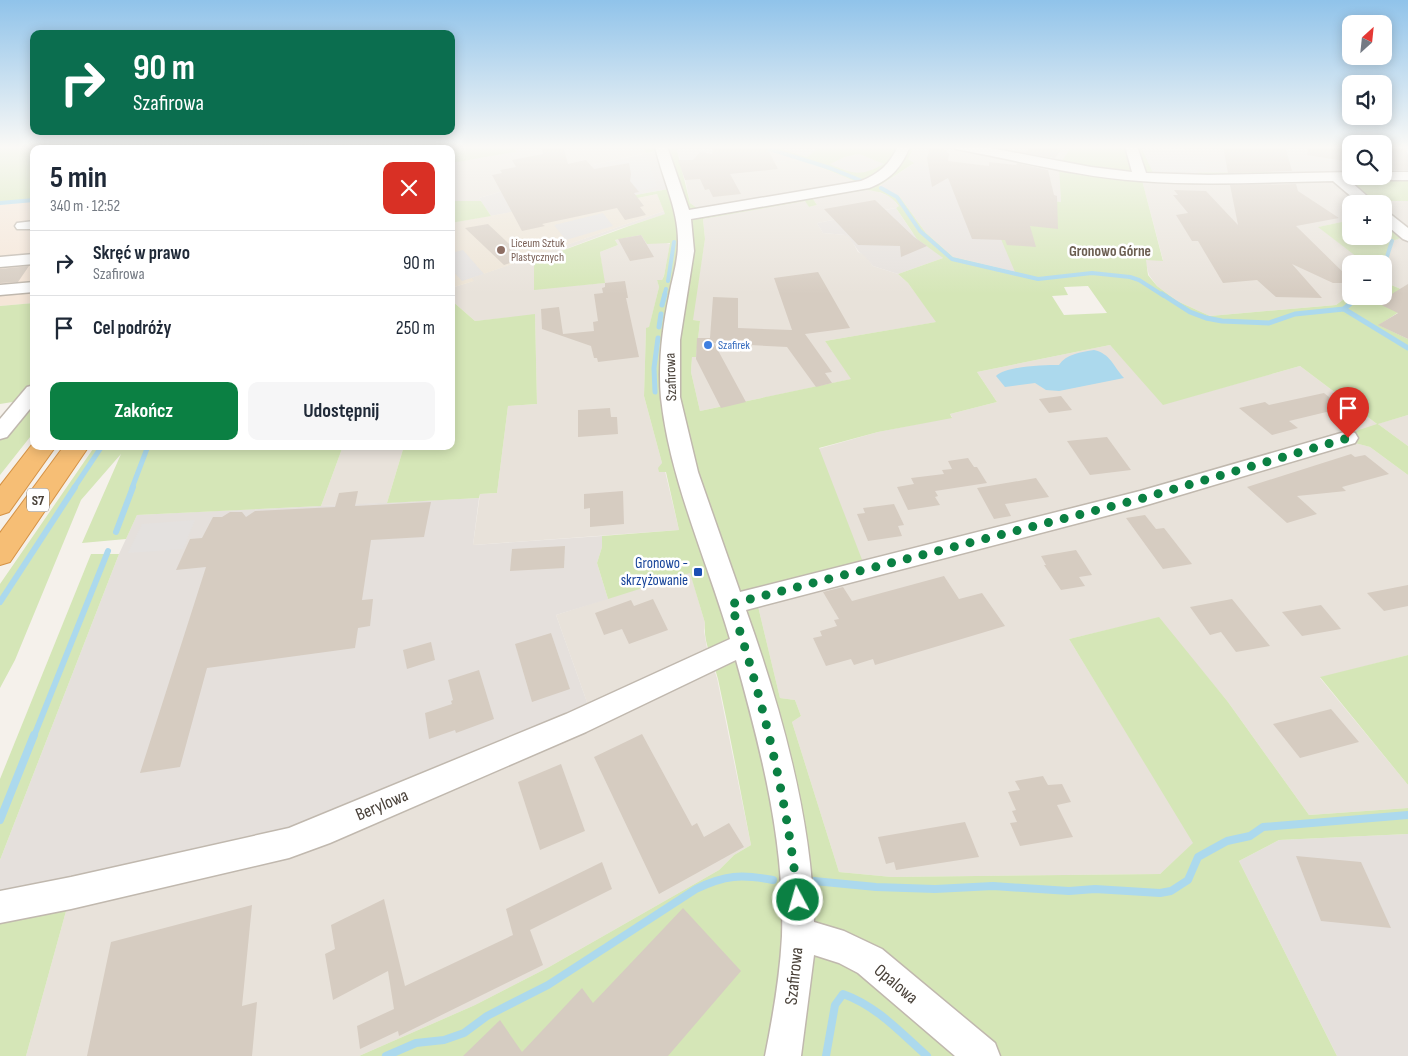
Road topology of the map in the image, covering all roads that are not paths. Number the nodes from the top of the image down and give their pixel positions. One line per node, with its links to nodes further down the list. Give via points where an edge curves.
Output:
1 (676, 195): 3 (street, Szafirowa)
2 (804, 195): 3 (street)
3 (682, 216): 18 (street, Szafirowa, via 686,250 670,343 670,394 704,529)
4 (1392, 223): 5 (street)
5 (1408, 236)
6 (30, 259): 7 (street)
7 (0, 262)
8 (30, 287): 9 (street)
9 (0, 290)
10 (30, 396): 11 (street); 12 (street)
11 (0, 404)
12 (0, 432)
13 (1348, 438): 18 (street, via 1140,499)
14 (41, 450): 16 (highway, S7)
15 (74, 450): 17 (highway, S7)
16 (0, 504)
17 (0, 554)
18 (731, 604): 19 (street, Szafirowa)
19 (744, 644): 20 (street, Berylowa, via 576,723 289,843); 21 (street, Szafirowa, via 786,815 798,900)
20 (0, 907)
21 (798, 935): 22 (street, Szafirowa); 23 (street, Opalowa, via 832,942 870,961)
22 (784, 1056)
23 (982, 1056)

